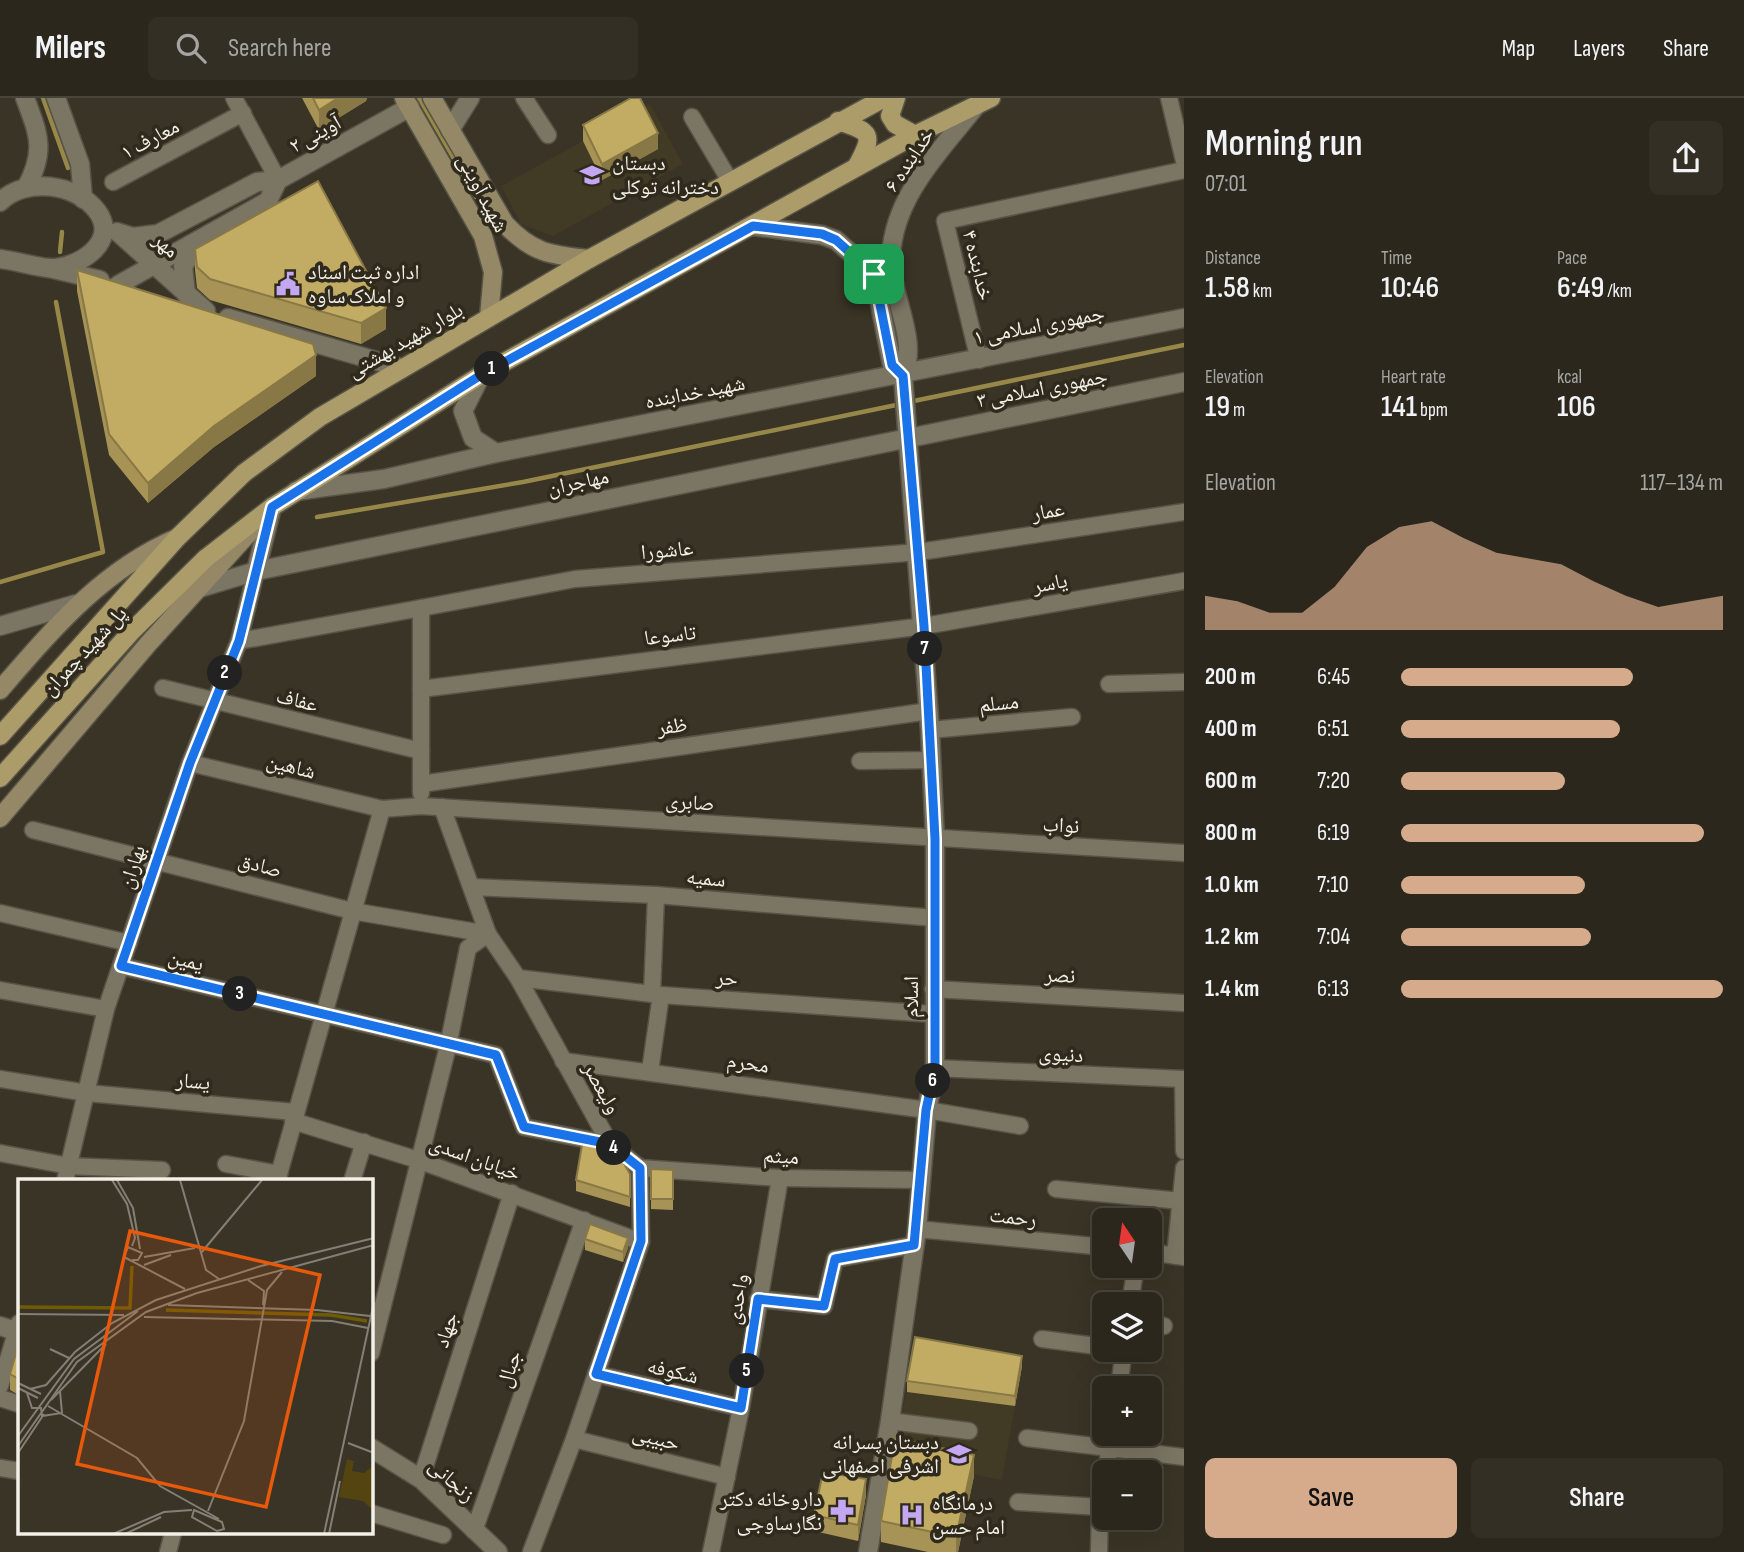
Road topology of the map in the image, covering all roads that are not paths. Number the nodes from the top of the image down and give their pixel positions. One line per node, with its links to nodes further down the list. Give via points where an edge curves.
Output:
1 (25, 98): 24 (street, via 40,153)
2 (56, 98): 26 (street, via 80,164)
3 (234, 98): 12 (street)
4 (432, 98): 15 (main road, شهید آوینی)
5 (470, 98): 15 (street)
6 (524, 98): 16 (street)
7 (884, 98): 14 (main road, بلوار شهید بهشتی)
8 (896, 98): 17 (main road, via 890,116)
9 (1169, 98): 18 (street)
10 (983, 102): 17 (main road); 47 (street, خدابنده ۶, via 912,188 895,227 891,261 910,360)
11 (407, 103): 21 (street, ۲ آوینی); 31 (main road, شهید آوینی)
12 (243, 113): 21 (street); 23 (street, معارف ۱)
13 (692, 117): 22 (street)
14 (838, 121): 19 (main road, via 863,130 869,139); 22 (main road, بلوار شهید بهشتی)
15 (450, 130): 28 (main road, شهید آوینی)
16 (548, 135)
17 (915, 135): 19 (main road)
18 (1184, 161)
19 (858, 166): 29 (main road)
20 (1184, 170): 44 (street, خدابنده ۴, via 946,221)
21 (278, 180): 30 (street, via 257,182 158,234 133,237); 32 (street, via 268,201)
22 (730, 181): 34 (main road, بلوار شهید بهشتی)
23 (113, 182)
24 (26, 188): 25 (street); 26 (street, via 66,190)
25 (3, 198)
26 (83, 199): 27 (street, مهر)
27 (98, 212): 30 (street, مهر); 36 (street, via 100,240 86,259)
28 (505, 224): 31 (main road); 34 (main road, شهید آوینی, via 536,251)
29 (753, 226): 46 (main road); 47 (street, via 829,237 851,251 874,274 892,365)
30 (117, 232): 35 (street, مهر)
31 (483, 236): 42 (main road, شهید آوینی, via 493,272)
32 (202, 240): 35 (street); 39 (street, via 183,266)
33 (0, 259): 36 (street)
34 (589, 259): 42 (main road, بلوار شهید بهشتی)
35 (155, 266): 37 (street); 39 (street, مهر)
36 (49, 268): 37 (street)
37 (118, 285): 38 (street)
38 (143, 292)
39 (186, 293): 41 (street, مهر)
40 (168, 300): 41 (street, مهر)
41 (206, 311): 45 (street, مهر)
42 (489, 317): 45 (main road, بلوار شهید بهشتی)
43 (1184, 318): 44 (street, جمهوری اسلامی ۱)
44 (979, 360): 47 (street, جمهوری اسلامی ۱)
45 (401, 368): 54 (main road, بلوار شهید بهشتی, via 320,417 244,472)
46 (481, 375): 50 (street, via 463,411 473,438); 51 (main road)
47 (903, 376): 49 (street, اسلام); 50 (street, شهید خدابنده)
48 (1184, 382): 49 (street, جمهوری اسلامی ۳)
49 (909, 438): 55 (street, اسلام); 56 (street, مهاجران)
50 (496, 453): 51 (street, شهید خدابنده, via 384,479)
51 (296, 491): 52 (main road)
52 (272, 507): 56 (street); 58 (main road); 78 (main road, پل شهید چمران, via 206,558 132,631)
53 (1184, 512): 55 (street, عمار)
54 (177, 538): 59 (main road, بلوار شهید بهشتی, via 144,552); 73 (main road, پل شهید چمران)
55 (919, 552): 60 (street, عاشورا, via 575,579); 62 (street, اسلام)
56 (256, 571): 58 (street, مهاجران); 63 (street, بهاران)
57 (1184, 581): 62 (street, یاسر)
58 (200, 588): 83 (main road)
59 (76, 604): 61 (street); 68 (main road, بلوار شهید بهشتی)
60 (421, 608): 63 (street, عاشورا); 67 (street)
61 (0, 626)
62 (924, 626): 67 (street, تاسوعا); 70 (street, اسلام)
63 (239, 641): 69 (street, بهاران)
64 (1184, 682): 65 (street)
65 (1109, 684)
66 (163, 688): 69 (street, عفاف)
67 (421, 689): 74 (street)
68 (0, 690)
69 (214, 702): 74 (street, عفاف); 77 (street, بهاران)
70 (929, 711): 72 (street, اسلام); 79 (street, ظفر)
71 (1072, 717): 72 (street, مسلم)
72 (930, 730): 75 (street, اسلام)
73 (0, 736)
74 (421, 751): 79 (street)
75 (931, 760): 76 (street); 85 (street, اسلام)
76 (860, 761)
77 (190, 763): 82 (street, شاهین); 87 (street, بهاران)
78 (0, 778)
79 (421, 784): 80 (street)
80 (421, 806): 81 (street, صابری); 82 (street, شاهین)
81 (442, 807): 85 (street, صابری); 88 (street, ولیعصر)
82 (382, 809): 90 (street)
83 (0, 818)
84 (33, 830): 87 (street, صادق)
85 (935, 839): 86 (street, نواب); 92 (street, اسلام)
86 (1184, 853)
87 (157, 859): 90 (street, صادق); 94 (street, بهاران)
88 (472, 887): 89 (street, سمیه); 93 (street, ولیعصر)
89 (656, 895): 92 (street, سمیه); 99 (street)
90 (352, 911): 93 (street, صادق); 102 (street)
91 (0, 913): 94 (street)
92 (935, 918): 97 (street, اسلام)
93 (488, 934): 96 (street, ولیعصر); 104 (street, via 468,948)
94 (129, 943): 95 (street, بهاران)
95 (121, 966): 101 (street, بهاران); 102 (street, یمین)
96 (518, 978): 99 (street, حر); 105 (street, ولیعصر)
97 (933, 989): 100 (street, نصر); 103 (street, اسلام)
98 (0, 990): 101 (street)
99 (656, 994): 103 (street, حر); 107 (street)
100 (1184, 1003)
101 (106, 1009): 110 (street, بهاران)
102 (323, 1012): 104 (street, یمین); 112 (street)
103 (933, 1014): 106 (street, اسلام)
104 (449, 1046): 115 (street, یمین, via 496,1055 524,1127); 118 (street)
105 (563, 1061): 107 (street, محرم); 115 (street, ولیعصر)
106 (935, 1068): 109 (street, دنیوی); 111 (street, اسلام)
107 (650, 1071): 111 (street, محرم)
108 (0, 1079): 110 (street, یسار)
109 (1184, 1079): 116 (street)
110 (87, 1093): 112 (street, یسار); 123 (street, بهاران)
111 (926, 1110): 113 (street, محرم); 127 (street, اسلام)
112 (294, 1116): 114 (street, خیابان اسدی); 124 (street)
113 (1020, 1126)
114 (364, 1142): 118 (street, خیابان اسدی); 126 (street)
115 (610, 1144): 120 (street, ولیعصر)
116 (1184, 1151)
117 (0, 1153): 123 (street)
118 (418, 1160): 129 (street, خیابان اسدی); 140 (street)
119 (226, 1164): 124 (street)
120 (640, 1168): 125 (street, میثم); 133 (street)
121 (1184, 1168): 130 (street)
122 (162, 1170): 123 (street)
123 (67, 1173)
124 (278, 1178)
125 (780, 1178): 127 (street, میثم); 137 (street, واحدی)
126 (353, 1179)
127 (920, 1180): 132 (street, اسلام)
128 (1056, 1189): 130 (street)
129 (512, 1193): 131 (street, خیابان اسدی); 158 (street, جهاد)
130 (1181, 1201): 136 (street)
131 (583, 1220): 133 (street, خیابان اسدی); 165 (street, جبال)
132 (916, 1237): 134 (street, رحمت); 137 (street, رحمت, via 835,1259 824,1306); 147 (street, اسلام)
133 (641, 1241): 142 (street)
134 (1092, 1246)
135 (1162, 1254): 136 (street)
136 (1180, 1257)
137 (758, 1299): 146 (street, واحدی)
138 (14, 1328): 143 (street)
139 (1042, 1339): 141 (street)
140 (373, 1345)
141 (1092, 1345)
142 (596, 1374): 146 (street, شکوفه); 150 (street)
143 (0, 1386)
144 (0, 1398): 145 (street)
145 (18, 1404)
146 (741, 1408): 157 (street, واحدی)
147 (890, 1421): 148 (street); 160 (street, اسلام)
148 (969, 1432)
149 (1027, 1438): 151 (street)
150 (574, 1439): 157 (street, حبیبی); 170 (street)
151 (1092, 1440)
152 (1134, 1446): 154 (street)
153 (373, 1449): 158 (street, زنجانی)
154 (1184, 1457)
155 (0, 1468): 156 (street)
156 (18, 1471)
157 (727, 1477): 171 (street, واحدی)
158 (421, 1479): 165 (street, زنجانی)
159 (858, 1483): 160 (street)
160 (881, 1488): 172 (street, اسلام)
161 (1018, 1502): 162 (street)
162 (1092, 1507)
163 (373, 1514): 167 (street)
164 (1099, 1530): 173 (street)
165 (474, 1531): 169 (street, زنجانی)
166 (173, 1534): 168 (street)
167 (443, 1535)
168 (168, 1552)
169 (498, 1552)
170 (531, 1552)
171 (711, 1552)
172 (868, 1552)
173 (1099, 1552)

